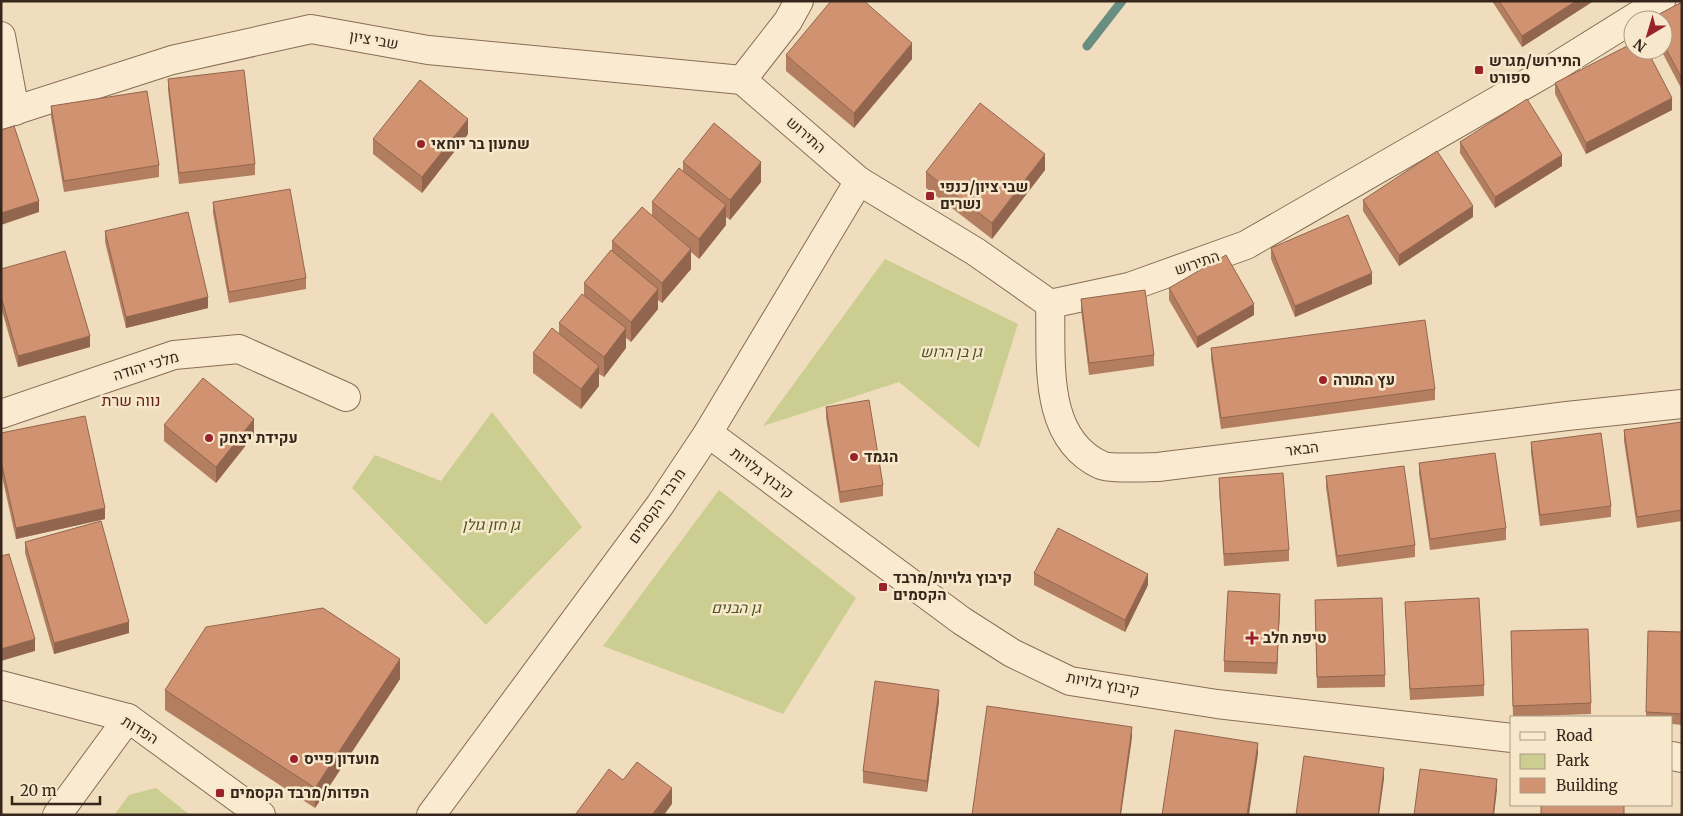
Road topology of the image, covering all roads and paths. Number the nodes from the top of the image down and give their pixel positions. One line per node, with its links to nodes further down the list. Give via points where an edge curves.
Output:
1 (799, 1): 4 (street, via 788,21)
2 (1661, 1): 7 (street, התירוש, via 1552,69 1246,246 1129,287)
3 (1, 36): 5 (street, שבי ציון)
4 (742, 80): 5 (street, שבי ציון, via 428,50 311,29 172,60); 6 (street, התירוש)
5 (8, 113)
6 (859, 181): 7 (street, התירוש, via 976,252); 11 (street, מרבד הקסמים)
7 (1050, 304): 9 (street, הבאר, via 1056,412 1072,445 1102,466 1158,467)
8 (346, 397): 10 (street, מלכי יהודה, via 239,349 174,355)
9 (1682, 404)
10 (1, 414)
11 (708, 433): 14 (street, קיבוץ גלויות, via 962,621 1012,653 1070,681 1217,704); 17 (street, מרבד הקסמים, via 660,505)
12 (1, 686): 13 (street, הפדות)
13 (128, 718): 15 (street); 16 (street, הפדות)
14 (1510, 738)
15 (57, 815)
16 (261, 815)
17 (431, 815)

